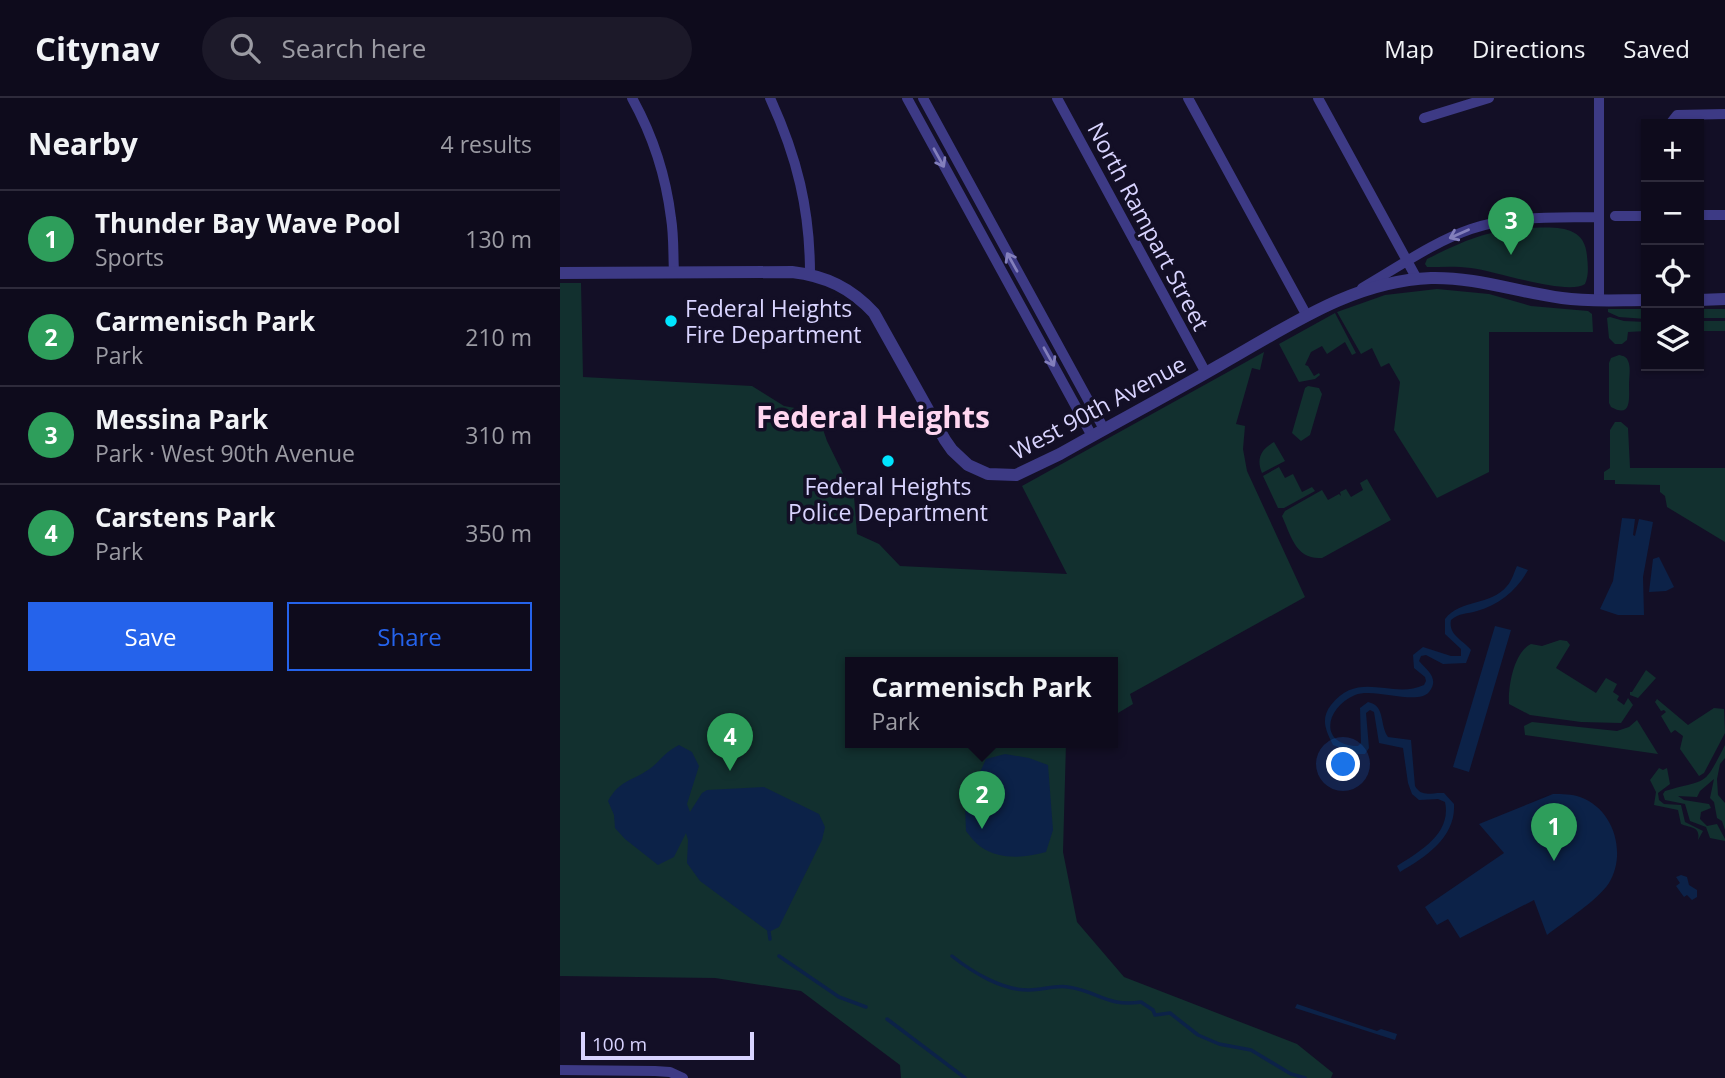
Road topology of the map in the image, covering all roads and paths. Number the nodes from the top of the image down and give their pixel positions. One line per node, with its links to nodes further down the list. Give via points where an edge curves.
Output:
1 (632, 98): 22 (street, via 666,192)
2 (770, 98): 24 (street, via 798,169 806,208)
3 (907, 98): 10 (street)
4 (1057, 98): 32 (street, North Rampart Street)
5 (1188, 98): 31 (street)
6 (1318, 98): 21 (street)
7 (1489, 98): 12 (street)
8 (1599, 98): 18 (street)
9 (925, 103): 10 (street); 19 (street)
10 (915, 114): 20 (street, one-way to 20)
11 (1725, 114): 13 (street, via 1677,115)
12 (1424, 118)
13 (1674, 119)
14 (1704, 215): 15 (street)
15 (1725, 215)
16 (1615, 216): 17 (street)
17 (1641, 216)
18 (1599, 217): 21 (street, West 90th Avenue, one-way to 21, via 1497,222 1452,237); 28 (street)
19 (998, 236): 20 (street); 33 (street, one-way to 19)
20 (986, 243): 34 (street, one-way to 34)
21 (1408, 262): 25 (street); 26 (street, West 90th Avenue)
22 (674, 272): 23 (street, West 90th Avenue); 24 (street, West 90th Avenue)
23 (560, 273)
24 (810, 274): 34 (street, West 90th Avenue, via 849,290 874,313 945,440 968,465 988,474 1016,475)
25 (1417, 279): 26 (street, West 90th Avenue); 28 (street, West 90th Avenue, via 1472,280 1563,298)
26 (1356, 292): 31 (street, West 90th Avenue)
27 (1725, 299): 30 (street)
28 (1599, 300): 29 (street, West 90th Avenue)
29 (1641, 300)
30 (1704, 300)
31 (1307, 316): 32 (street, West 90th Avenue)
32 (1206, 373): 33 (street, West 90th Avenue)
33 (1104, 429): 34 (street, West 90th Avenue)
34 (1092, 436)
35 (560, 1070): 36 (street, via 655,1070)
36 (683, 1078)

